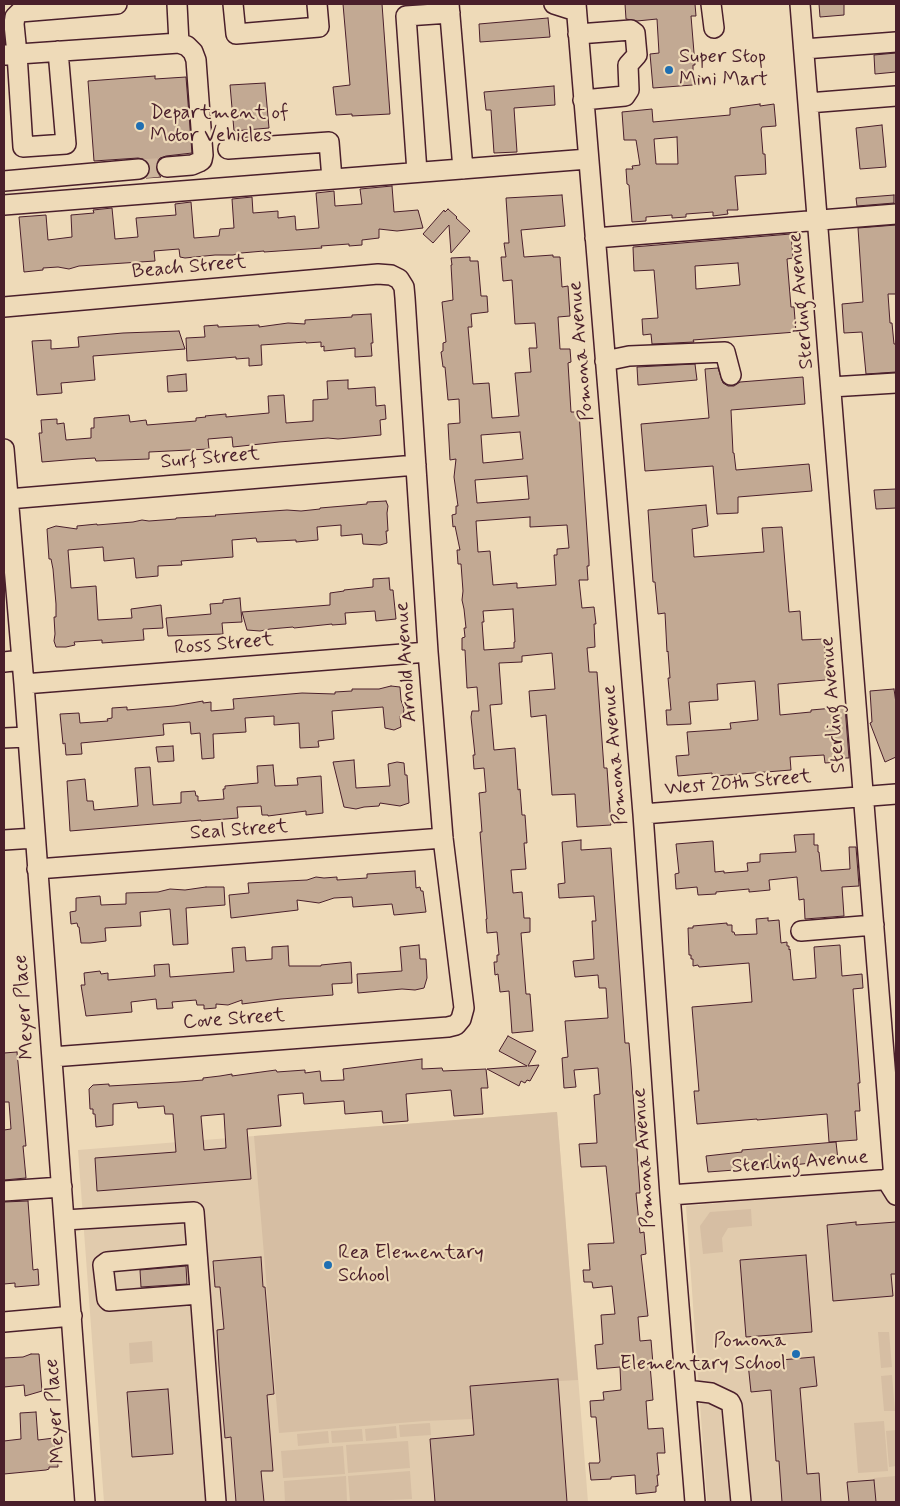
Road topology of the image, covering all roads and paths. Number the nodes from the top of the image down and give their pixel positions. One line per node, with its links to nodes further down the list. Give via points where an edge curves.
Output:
1 (117, 4): 16 (street, via 20,12 15,17)
2 (177, 4): 13 (street)
3 (234, 4): 4 (street, via 236,34 319,27)
4 (317, 4)
5 (554, 4): 8 (street)
6 (710, 4): 10 (street)
7 (800, 4): 14 (street, Sterling Avenue)
8 (576, 7): 11 (street, Pomona Avenue)
9 (450, 8): 24 (street); 26 (street, via 406,16)
10 (714, 28)
11 (578, 34): 18 (street, Pomona Avenue); 18 (street, via 631,30 635,33 637,55 628,65 629,90 625,96)
12 (896, 42): 14 (street)
13 (179, 43): 15 (street); 22 (street, via 187,46 196,60 203,155 202,160 192,165)
14 (804, 49): 19 (street, Sterling Avenue)
15 (58, 51): 16 (street); 16 (street, via 66,144 23,147)
16 (10, 55)
17 (896, 96): 19 (street)
18 (583, 100): 21 (street, Pomona Avenue)
19 (808, 103): 32 (street, Sterling Avenue)
20 (228, 149): 27 (street, via 329,142)
21 (588, 159): 24 (street); 33 (street, Pomona Avenue)
22 (167, 167)
23 (140, 169): 25 (street)
24 (463, 169): 26 (street)
25 (120, 171): 28 (street); 29 (street)
26 (417, 172): 27 (street)
27 (332, 179): 29 (street)
28 (4, 180)
29 (122, 196): 30 (street)
30 (4, 205)
31 (896, 214): 32 (street)
32 (818, 220): 33 (street); 39 (street, Sterling Avenue)
33 (595, 238): 36 (street, Pomona Avenue)
34 (378, 274): 35 (street, Beach Street); 41 (street, Arnold Avenue, via 391,275 404,288)
35 (4, 307)
36 (605, 361): 37 (street, via 628,356 725,352); 51 (street, Pomona Avenue)
37 (731, 375)
38 (896, 383): 39 (street)
39 (831, 388): 50 (street, Sterling Avenue)
40 (4, 449): 42 (street, Meyer Place)
41 (416, 465): 42 (street, Surf Street); 44 (street, Arnold Avenue)
42 (8, 499): 43 (street, Meyer Place)
43 (10, 604): 45 (street, Meyer Place)
44 (428, 652): 46 (street, Ross Street); 53 (street, Arnold Avenue)
45 (13, 661): 46 (street, Meyer Place)
46 (24, 684): 47 (street, Meyer Place)
47 (28, 737): 48 (street); 52 (street, Meyer Place)
48 (4, 738)
49 (896, 794): 50 (street, West 20th Street)
50 (864, 797): 51 (street, West 20th Street); 56 (street, Sterling Avenue)
51 (644, 814): 63 (street, Pomona Avenue)
52 (35, 838): 54 (street); 55 (street, Meyer Place)
53 (444, 838): 55 (street, Seal Street); 58 (street, Arnold Avenue, via 464,1008 456,1025)
54 (4, 840)
55 (37, 869): 59 (street, Meyer Place)
56 (874, 925): 57 (street); 61 (street, Sterling Avenue, via 894,1178)
57 (802, 931)
58 (420, 1028): 59 (street, Cove Street)
59 (52, 1056): 60 (street, Meyer Place)
60 (62, 1186): 62 (street); 64 (street, Meyer Place)
61 (891, 1187): 63 (street, Sterling Avenue)
62 (4, 1191)
63 (670, 1195): 69 (street, Pomona Avenue)
64 (65, 1220): 65 (street, via 194,1212); 67 (street, Meyer Place)
65 (196, 1254): 66 (street); 66 (street, via 107,1262 104,1265 109,1301)
66 (199, 1294): 71 (street)
67 (72, 1316): 68 (street); 70 (street, Meyer Place)
68 (4, 1322)
69 (686, 1390): 72 (street, Pomona Avenue); 73 (street, via 711,1393 732,1406)
70 (84, 1502)
71 (216, 1502)
72 (695, 1502)
73 (740, 1502)

